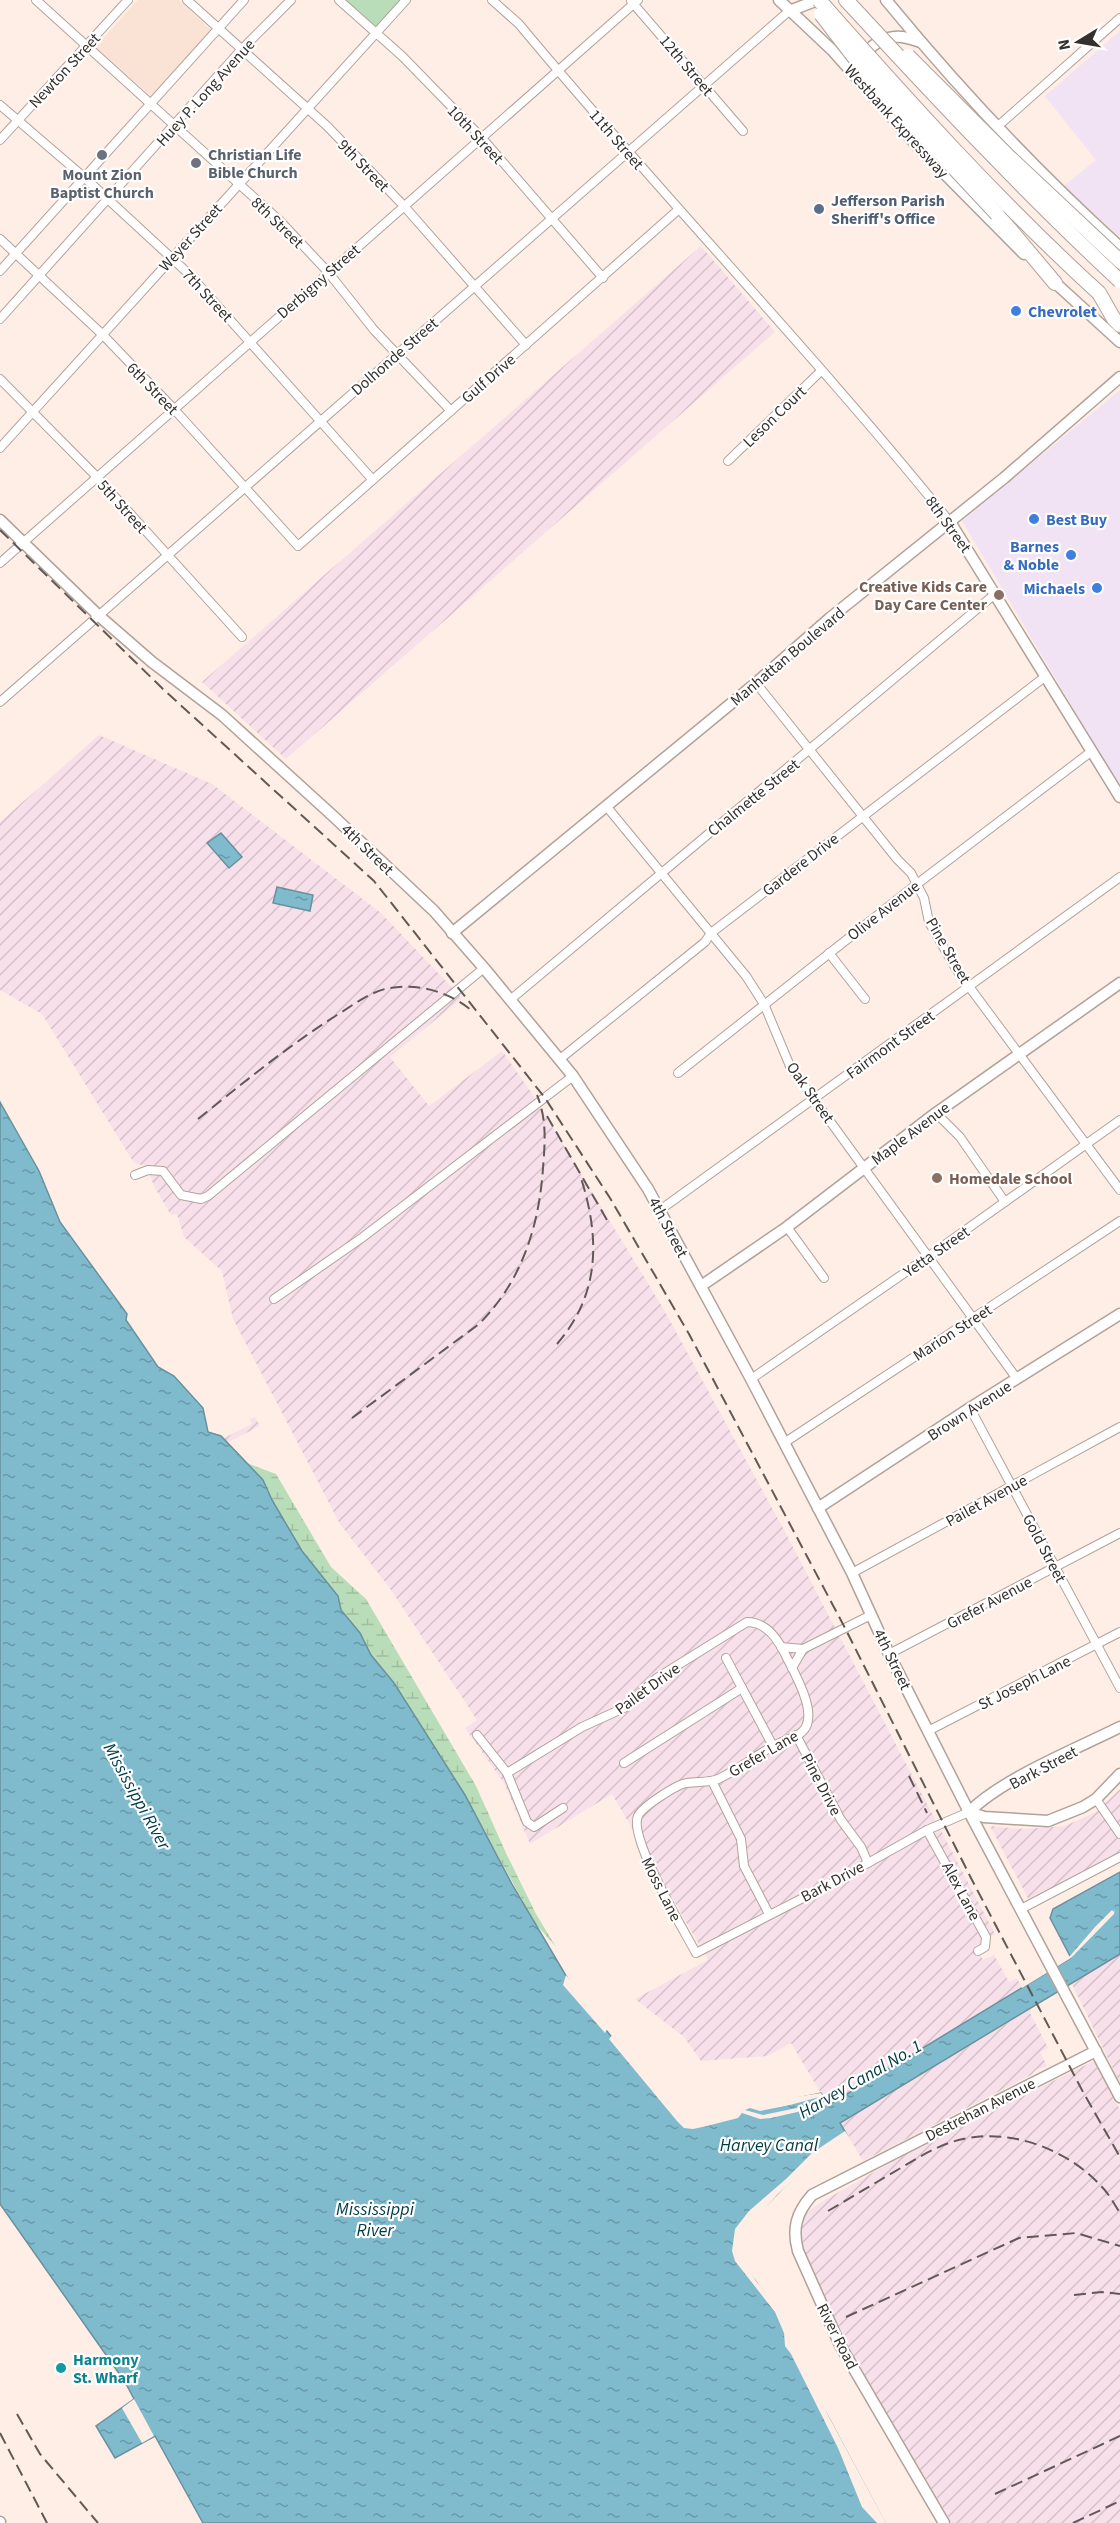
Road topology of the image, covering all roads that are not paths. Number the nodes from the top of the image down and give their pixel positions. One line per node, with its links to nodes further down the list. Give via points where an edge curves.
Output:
1 (36, 0): 21 (street, 8th Street)
2 (128, 0): 21 (street, Newton Street)
3 (187, 0): 18 (street, 9th Street)
4 (244, 0): 18 (street, Huey P. Long Avenue)
5 (291, 0): 22 (street, Huey P. Long Avenue)
6 (339, 0): 19 (street, 10th Street)
7 (406, 0): 19 (street, Weyer Street)
8 (492, 0): 23 (street, 11th Street, via 519,24)
9 (779, 0): 15 (main road, Westbank Expressway)
10 (812, 0): 53 (highway, bridge, via 872,79)
11 (819, 0): 15 (main road); 55 (highway, Westbank Expressway, bridge, via 925,121 1039,238)
12 (846, 0): 16 (highway)
13 (886, 0): 20 (main road)
14 (633, 1): 23 (street, Derbigny Street); 24 (street, 12th Street)
15 (789, 11): 24 (street, Dolhonde Street); 25 (main road, Westbank Expressway)
16 (860, 15): 46 (highway, bridge, via 875,23); 52 (highway, bridge, via 976,141)
17 (1120, 18): 31 (street)
18 (218, 30): 22 (street, 9th Street); 27 (street, Huey P. Long Avenue)
19 (375, 33): 28 (street, Weyer Street); 33 (street, 10th Street)
20 (921, 42): 25 (main road, via 891,37 866,52 862,70); 31 (main road)
21 (87, 46): 27 (street, 8th Street); 29 (street, Newton Street)
22 (241, 50): 28 (street, 9th Street); 30 (street, Huey P. Long Avenue)
23 (558, 71): 33 (street, Derbigny Street); 35 (street, 11th Street)
24 (703, 84): 32 (street, 12th Street); 35 (street, Dolhonde Street)
25 (866, 88): 53 (main road, Westbank Expressway)
26 (0, 105): 29 (street, 7th Street)
27 (151, 105): 30 (street, 8th Street); 36 (street, Huey P. Long Avenue)
28 (307, 109): 37 (street, Weyer Street); 39 (street, 9th Street)
29 (18, 120): 34 (street, Newton Street); 36 (street, 7th Street)
30 (175, 126): 37 (street, 8th Street); 38 (street, Huey P. Long Avenue)
31 (997, 127): 43 (main road)
32 (743, 131)
33 (482, 138): 39 (street, Derbigny Street); 41 (street, 10th Street)
34 (0, 140)
35 (627, 151): 40 (street, 11th Street); 41 (street, Dolhonde Street)
36 (85, 178): 38 (street, 7th Street); 44 (street, Huey P. Long Avenue)
37 (238, 184): 45 (street, Weyer Street); 48 (street, 8th Street)
38 (109, 200): 45 (street, 7th Street); 49 (street, Huey P. Long Avenue)
39 (404, 206): 48 (street, Derbigny Street); 54 (street, 9th Street)
40 (678, 210): 50 (street, Gulf Drive); 51 (street, 11th Street)
41 (552, 218): 50 (street, 10th Street); 54 (street, Dolhonde Street)
42 (0, 239): 44 (street, 6th Street)
43 (1120, 247)
44 (16, 253): 47 (street, Huey P. Long Avenue); 49 (street, 6th Street)
45 (171, 258): 59 (street, Weyer Street); 60 (street, 7th Street)
46 (1120, 261)
47 (0, 271)
48 (328, 272): 60 (street, Derbigny Street); 63 (street, 8th Street)
49 (40, 275): 57 (street, Huey P. Long Avenue); 59 (street, 6th Street)
50 (603, 278): 62 (street, Gulf Drive)
51 (741, 278): 64 (street, 8th Street)
52 (1120, 281)
53 (1055, 283): 61 (main road, Westbank Expressway)
54 (475, 286): 62 (street, 9th Street); 63 (street, Dolhonde Street)
55 (1099, 293): 56 (highway, Westbank Expressway); 58 (highway)
56 (1120, 312)
57 (0, 319)
58 (1120, 325)
59 (103, 336): 67 (street, 6th Street); 68 (street, Weyer Street)
60 (250, 340): 67 (street, Derbigny Street); 70 (street, 7th Street)
61 (1120, 342)
62 (526, 345): 69 (street, Gulf Drive)
63 (397, 353): 69 (street, 8th Street); 70 (street, Dolhonde Street)
64 (821, 371): 72 (street, Leson Court); 77 (street, 8th Street)
65 (1120, 377): 77 (main road, Manhattan Boulevard)
66 (0, 379): 68 (street, 5th Street)
67 (173, 408): 73 (street, Derbigny Street); 75 (street, 6th Street)
68 (34, 410): 71 (street, Weyer Street); 73 (street, 5th Street)
69 (451, 411): 74 (street, Gulf Drive)
70 (320, 421): 74 (street, 7th Street); 75 (street, Dolhonde Street)
71 (0, 448)
72 (728, 461)
73 (96, 476): 78 (street, Derbigny Street); 80 (street, 5th Street)
74 (372, 479): 79 (street, Gulf Drive)
75 (243, 488): 79 (street, 6th Street); 80 (street, Dolhonde Street)
76 (0, 520): 78 (main road, 4th Street)
77 (950, 522): 82 (main road, 8th Street); 86 (main road, Manhattan Boulevard)
78 (23, 542): 81 (street, Derbigny Street); 83 (main road, 4th Street)
79 (298, 546)
80 (167, 556): 83 (street, Dolhonde Street); 84 (street, 5th Street)
81 (0, 563)
82 (995, 594): 85 (main road, 8th Street); 88 (street, Chalmette Street)
83 (98, 615): 87 (street, Dolhonde Street); 96 (main road, 4th Street, via 222,715 434,911)
84 (242, 638)
85 (1046, 676): 89 (main road, 8th Street); 92 (street, Gardere Drive)
86 (756, 683): 88 (street, Pine Street); 91 (main road, Manhattan Boulevard)
87 (0, 702)
88 (810, 750): 92 (street, Pine Street); 93 (street, Chalmette Street)
89 (1092, 751): 90 (main road, 8th Street); 95 (street, Olive Avenue)
90 (1120, 797)
91 (607, 807): 93 (street, Oak Street); 96 (main road, Manhattan Boulevard)
92 (862, 816): 95 (street, Pine Street); 97 (street, Gardere Drive)
93 (661, 872): 97 (street, Oak Street); 103 (street, Chalmette Street)
94 (1120, 877): 101 (street, Fairmont Street)
95 (917, 884): 98 (street, Olive Avenue); 101 (street, Pine Street, via 929,922)
96 (452, 933): 99 (main road, 4th Street)
97 (711, 933): 104 (street, Oak Street); 106 (street, Gardere Drive, via 705,942)
98 (829, 952): 102 (street); 104 (street, Olive Avenue)
99 (484, 968): 103 (main road, 4th Street); 114 (street, via 208,1196 201,1199 181,1195 163,1171 148,1170)
100 (1120, 983): 105 (main road, Maple Avenue)
101 (969, 986): 105 (street, Pine Street); 109 (street, Fairmont Street)
102 (865, 999)
103 (510, 1000): 106 (main road, 4th Street)
104 (764, 1004): 107 (street, Olive Avenue); 109 (street, Oak Street, via 790,1066)
105 (1020, 1055): 110 (main road, Maple Avenue); 112 (street, Pine Street)
106 (560, 1059): 108 (main road, 4th Street)
107 (678, 1073)
108 (573, 1076): 117 (main road, 4th Street); 123 (street, via 363,1237)
109 (815, 1099): 113 (street, Oak Street); 117 (street, Fairmont Street)
110 (936, 1113): 113 (main road, Maple Avenue); 116 (street, via 960,1137)
111 (1120, 1120): 112 (street, Yetta Street)
112 (1087, 1143): 115 (street, Pine Street); 116 (street, Yetta Street)
113 (865, 1167): 119 (main road, Maple Avenue); 120 (street, Oak Street)
114 (135, 1175)
115 (1120, 1190)
116 (1005, 1202): 120 (street, Yetta Street)
117 (660, 1210): 122 (main road, 4th Street)
118 (1120, 1221): 125 (street, Marion Street)
119 (786, 1227): 121 (street); 122 (main road, Maple Avenue)
120 (929, 1256): 125 (street, Oak Street); 126 (street, Yetta Street)
121 (824, 1278)
122 (701, 1286): 126 (main road, 4th Street)
123 (274, 1299)
124 (1120, 1314): 127 (main road, Brown Avenue)
125 (973, 1318): 127 (street, Oak Street); 130 (street, Marion Street)
126 (751, 1379): 130 (main road, 4th Street)
127 (1017, 1379): 128 (main road, Brown Avenue)
128 (970, 1408): 131 (street, Gold Street); 132 (main road, Brown Avenue)
129 (1120, 1427): 131 (street, Pailet Avenue)
130 (784, 1443): 132 (main road, 4th Street)
131 (1012, 1486): 134 (street, Gold Street); 135 (street, Pailet Avenue)
132 (818, 1508): 135 (main road, 4th Street)
133 (1120, 1533): 134 (street, Grefer Avenue)
134 (1055, 1567): 138 (street, Gold Street); 141 (street, Grefer Avenue)
135 (852, 1573): 136 (main road, 4th Street)
136 (871, 1614): 140 (street); 141 (main road, 4th Street)
137 (1120, 1632): 138 (street, St Joseph Lane)
138 (1096, 1644): 145 (street, Gold Street); 147 (street, St Joseph Lane)
139 (782, 1647): 140 (street); 143 (street, Grefer Lane); 152 (street, Pailet Drive, via 758,1622 747,1622 657,1678 626,1707 582,1727)
140 (803, 1649): 143 (street)
141 (890, 1654): 147 (main road, 4th Street)
142 (726, 1658): 144 (street)
143 (792, 1668): 149 (street, Grefer Lane, via 809,1713 803,1732)
144 (742, 1688): 150 (street); 151 (street)
145 (1120, 1688)
146 (1120, 1727): 157 (main road, Bark Street, via 1013,1781)
147 (928, 1731): 157 (main road, 4th Street)
148 (477, 1735): 152 (street)
149 (796, 1735): 150 (street, Grefer Lane); 162 (street, Pine Drive)
150 (773, 1746): 154 (street, Grefer Lane)
151 (624, 1763)
152 (507, 1773): 156 (street, via 527,1822 534,1827)
153 (1120, 1774): 155 (main road)
154 (712, 1780): 158 (street, Grefer Lane, via 683,1783 643,1809); 164 (street, via 741,1839 744,1866)
155 (1096, 1799): 157 (main road, via 1048,1821 984,1817); 160 (street)
156 (563, 1808)
157 (969, 1812): 159 (street, Bark Drive); 163 (main road, 4th Street)
158 (637, 1822): 166 (street, Moss Lane, via 645,1855)
159 (927, 1830): 162 (street, Bark Drive); 165 (street, Alex Lane, via 986,1937 985,1947)
160 (1120, 1834)
161 (1120, 1857): 163 (street)
162 (868, 1863): 164 (street, Bark Drive)
163 (1021, 1909): 167 (main road, 4th Street)
164 (769, 1914): 166 (street, Bark Drive)
165 (978, 1951)
166 (696, 1953)
167 (1096, 2051): 168 (main road, 4th Street); 169 (main road, Destrehan Avenue)
168 (1118, 2089)
169 (865, 2167): 170 (main road, River Road, via 812,2195 802,2206 794,2236 840,2345)
170 (944, 2523)

